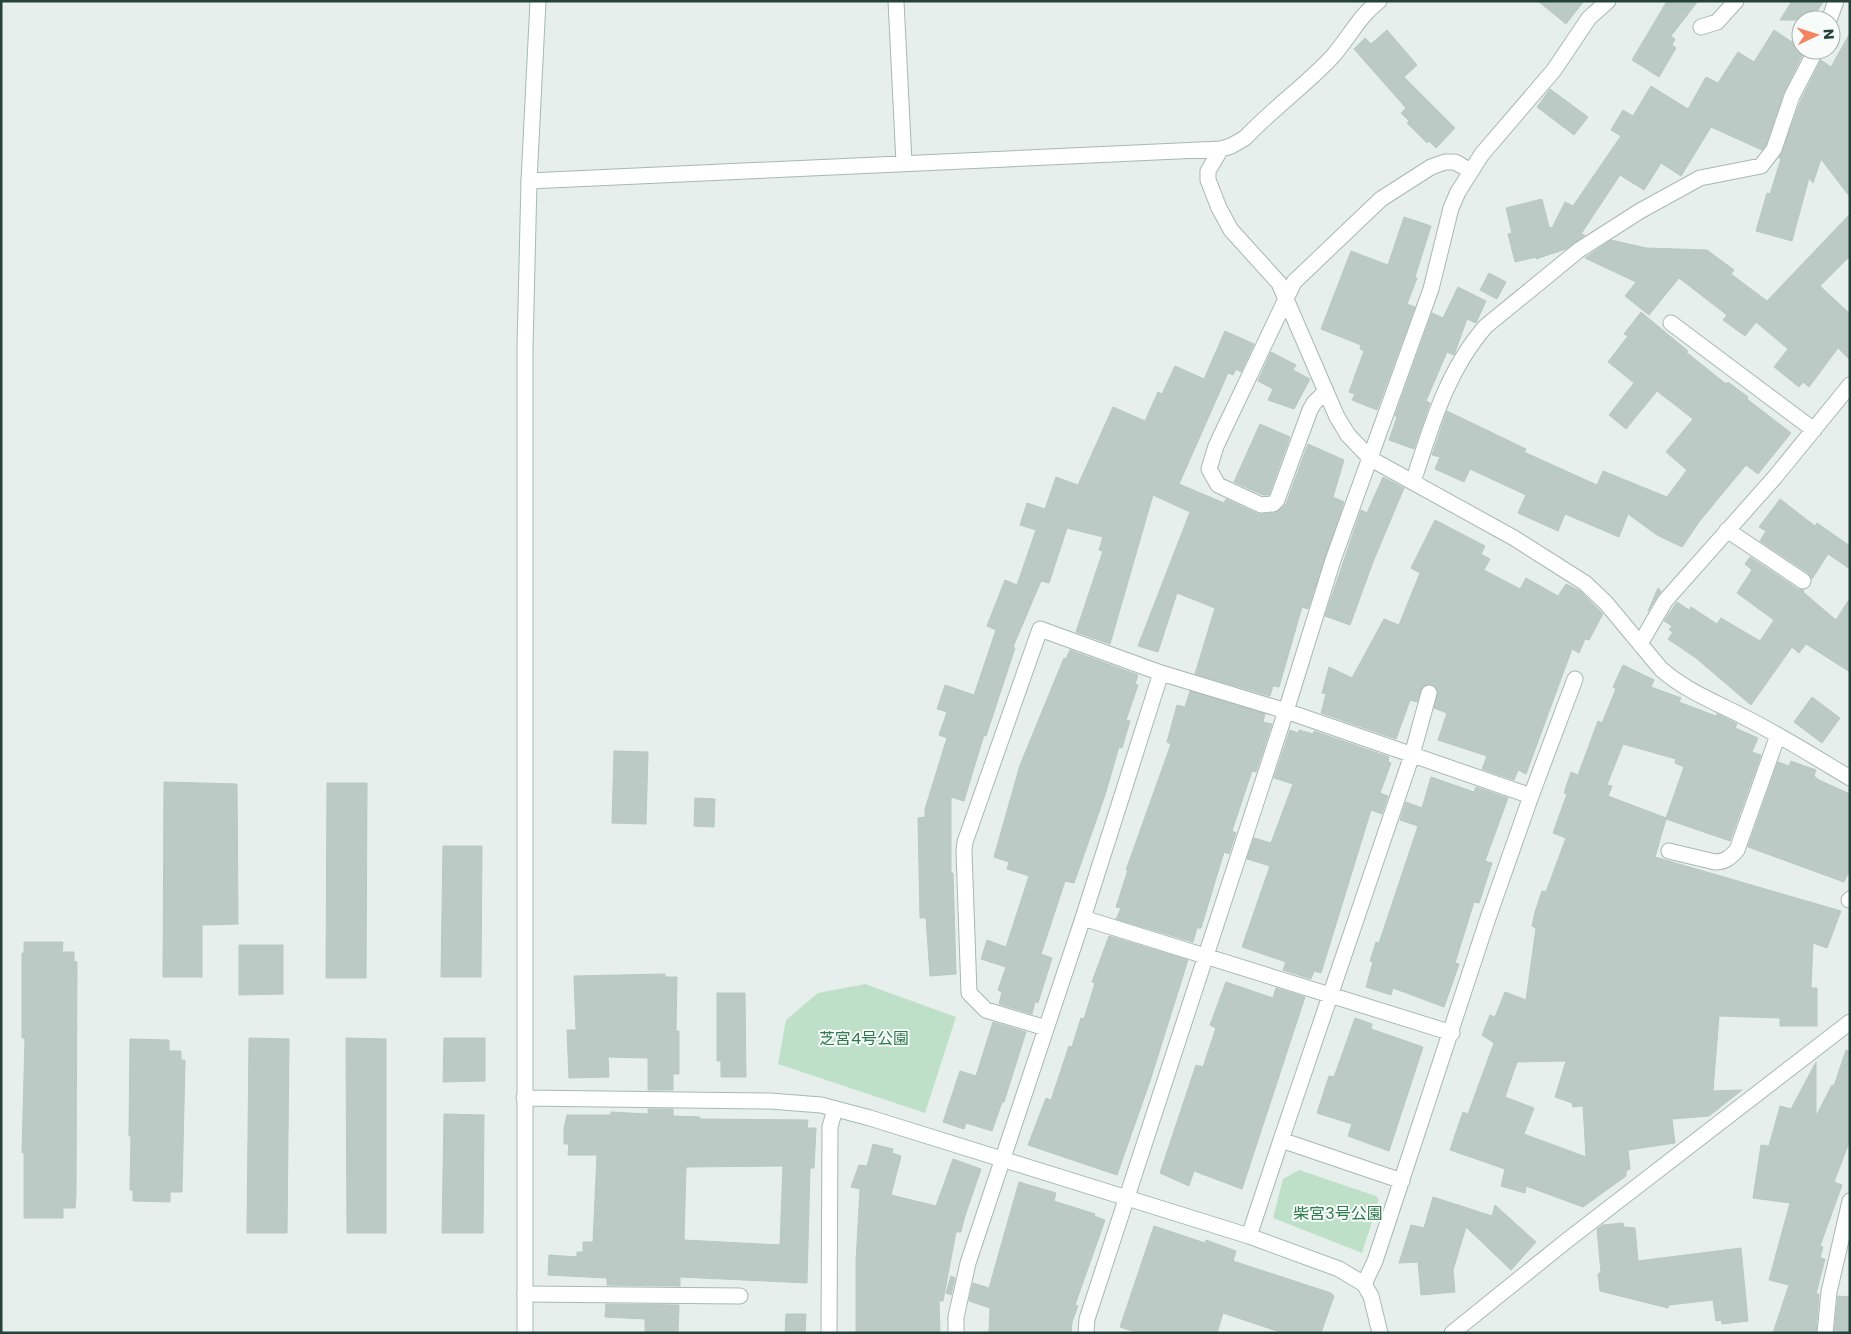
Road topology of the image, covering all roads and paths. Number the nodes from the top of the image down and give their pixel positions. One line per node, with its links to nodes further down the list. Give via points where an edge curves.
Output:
1 (538, 1): 11 (street)
2 (896, 1): 9 (street)
3 (1379, 1): 8 (street, via 1357,22 1331,58 1244,138)
4 (1608, 1): 10 (street, via 1589,18 1554,70)
5 (1736, 1): 6 (street, via 1717,22)
6 (1701, 27)
7 (1811, 60): 18 (street, via 1792,96 1774,149 1761,166 1700,178 1640,211 1579,250 1476,336 1448,384)
8 (1221, 149): 9 (street); 12 (street, via 1208,171 1208,180 1219,208 1230,230 1268,270)
9 (904, 163): 11 (street)
10 (1471, 170): 12 (street, via 1454,162 1437,163 1381,199 1294,282); 17 (street, via 1451,208 1431,289)
11 (529, 181): 37 (street, via 525,348)
12 (1286, 296): 15 (street); 15 (street, via 1216,446 1209,469 1218,485 1261,505 1273,504 1310,410)
13 (1671, 323): 16 (street)
14 (1850, 385): 16 (street)
15 (1326, 391): 17 (street, via 1348,435)
16 (1814, 430): 19 (street)
17 (1371, 459): 18 (street); 25 (street, via 1333,560)
18 (1414, 482): 21 (street, via 1514,538 1585,583)
19 (1727, 530): 20 (street); 21 (street, via 1665,601)
20 (1803, 581)
21 (1640, 644): 26 (street, via 1672,679 1704,699)
22 (1161, 673): 25 (street); 31 (street); 35 (street, via 1040,630 965,842 969,993 986,1010)
23 (1575, 679): 29 (street)
24 (1429, 693): 27 (street)
25 (1286, 711): 27 (street); 32 (street)
26 (1778, 735): 28 (street); 30 (street, via 1738,850 1723,862)
27 (1412, 755): 29 (street); 33 (street)
28 (1850, 778)
29 (1531, 796): 36 (street)
30 (1669, 851)
31 (1083, 918): 32 (street); 35 (street)
32 (1206, 956): 33 (street); 42 (street)
33 (1329, 995): 36 (street); 39 (street)
34 (1850, 1022): 53 (street)
35 (1046, 1028): 40 (street)
36 (1452, 1033): 41 (street)
37 (524, 1098): 38 (street, via 770,1101); 46 (street)
38 (835, 1109): 40 (street); 49 (street, via 830,1127)
39 (1281, 1140): 41 (street); 44 (street)
40 (1003, 1160): 42 (street); 50 (street, via 968,1263 956,1317)
41 (1402, 1180): 45 (street)
42 (1126, 1199): 44 (street); 51 (street, via 1087,1319)
43 (1850, 1200): 54 (street, via 1829,1292)
44 (1249, 1236): 45 (street, via 1339,1269)
45 (1364, 1284): 52 (street)
46 (525, 1294): 47 (street); 48 (street)
47 (740, 1296)
48 (525, 1333)
49 (829, 1333)
50 (956, 1333)
51 (1086, 1333)
52 (1380, 1333)
53 (1452, 1333)
54 (1825, 1333)

